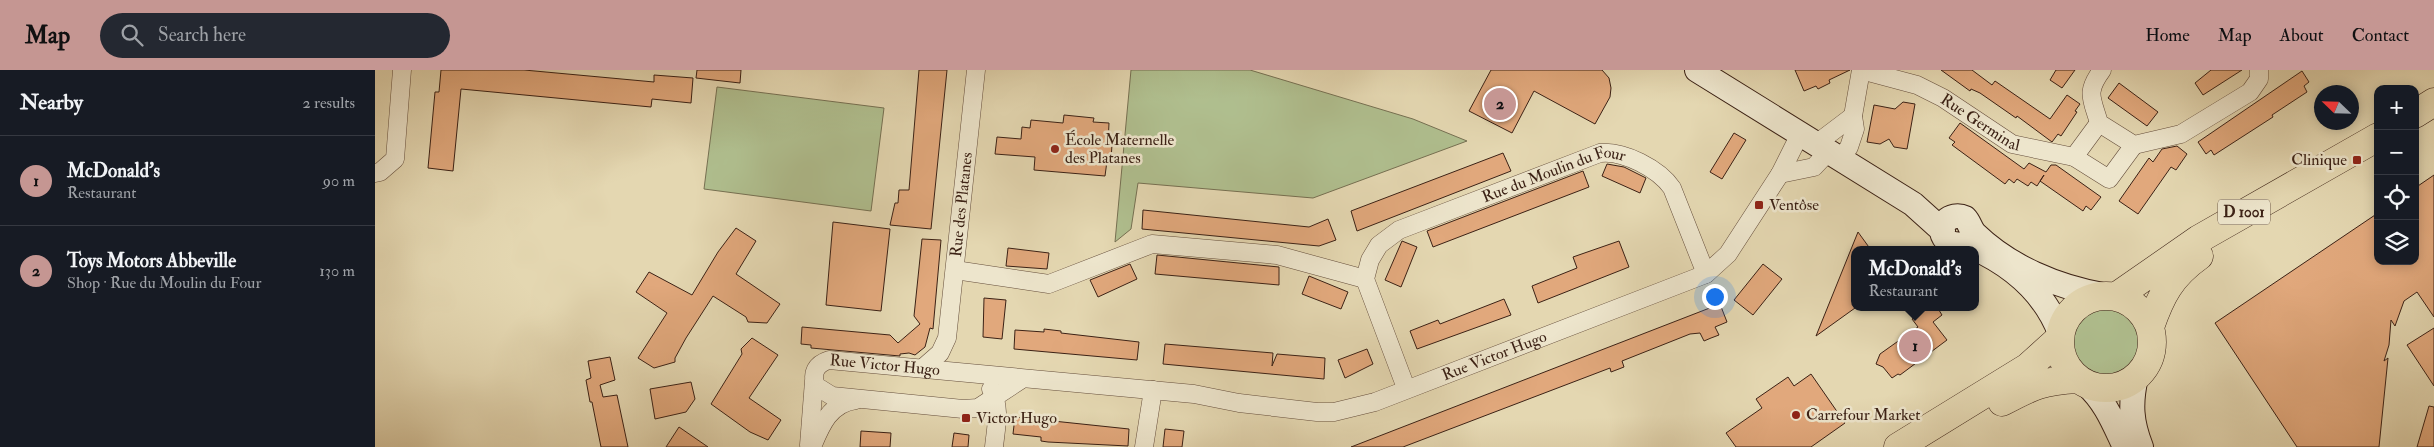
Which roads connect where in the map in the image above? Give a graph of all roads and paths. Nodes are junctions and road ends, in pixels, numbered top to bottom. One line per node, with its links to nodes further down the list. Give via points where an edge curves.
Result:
1 (402, 70): 18 (street, via 395,159)
2 (976, 70): 23 (street, Rue des Platanes)
3 (1697, 70): 15 (street)
4 (1861, 70): 10 (street, Rue Victor Hugo); 17 (street, Rue Germinal, via 1917,85 1943,98 2012,144)
5 (2102, 70): 11 (street, via 2092,83 2090,92)
6 (2259, 70): 14 (street, via 2259,79 2250,92 2181,134)
7 (2434, 102): 8 (main road)
8 (2419, 111)
9 (2434, 114): 12 (main road)
10 (1853, 116): 15 (street); 15 (street, Rue Victor Hugo, via 1855,129 1849,146)
11 (2099, 123): 14 (street); 17 (street)
12 (2419, 123)
13 (2374, 139): 26 (main road, D 1001, via 2199,239)
14 (2133, 145): 17 (street, Rue Germinal, via 2109,179)
15 (1821, 147): 19 (street, Rue Victor Hugo); 19 (street, via 1814,167); 20 (street)
16 (2374, 150): 27 (main road, D 1001, via 2191,261 2161,297)
17 (2074, 157)
18 (375, 173)
19 (1780, 174): 24 (street, Rue Victor Hugo, via 1728,254)
20 (1956, 230): 21 (street); 26 (street, via 2035,274 2067,287)
21 (1969, 246)
22 (1979, 252): 28 (street, via 2018,274 2044,300 2053,314)
23 (955, 270): 25 (street, via 1049,284 1152,244 1277,255); 29 (street, Rue des Platanes)
24 (1706, 274): 25 (street, Rue du Moulin du Four, via 1665,176 1611,152 1600,153 1399,230 1379,245 1370,260); 36 (street, Rue Victor Hugo)
25 (1365, 279): 36 (street)
26 (2110, 296): 27 (main road, via 2137,307); 28 (main road, via 2080,303 2064,321)
27 (2150, 327): 32 (main road, via 2151,354)
28 (2060, 336): 35 (main road, via 2064,362); 43 (main road, via 2028,367)
29 (947, 338): 30 (street, Rue des Platanes, via 940,353); 31 (street, Rue des Platanes, via 958,364)
30 (924, 367): 31 (street, Rue Victor Hugo); 34 (street, Rue Victor Hugo, via 829,360 819,363 814,371)
31 (970, 373): 33 (street, Rue Victor Hugo, via 1010,375); 39 (street, Rue Victor Hugo, via 980,376)
32 (2136, 377): 35 (main road, via 2112,388 2099,388); 46 (street, via 2131,410)
33 (1022, 379): 37 (street, Rue Victor Hugo); 39 (street)
34 (814, 381): 38 (street, Rue Victor Hugo, via 815,386 831,396); 40 (street, Rue Victor Hugo)
35 (2082, 382): 44 (main road, via 2054,380 2033,386); 45 (street, via 2095,392 2108,411)
36 (1406, 388): 37 (street, Rue Victor Hugo, via 1375,402 1334,412 1239,403)
37 (1153, 390): 42 (street)
38 (860, 399): 39 (street, Rue Victor Hugo, via 963,409); 40 (street, Rue Victor Hugo, via 845,401 835,409 822,423)
39 (987, 399): 41 (street, via 995,425)
40 (810, 447)
41 (994, 447)
42 (1144, 447)
43 (1899, 447)
44 (1929, 447)
45 (2125, 447)
46 (2141, 447)

